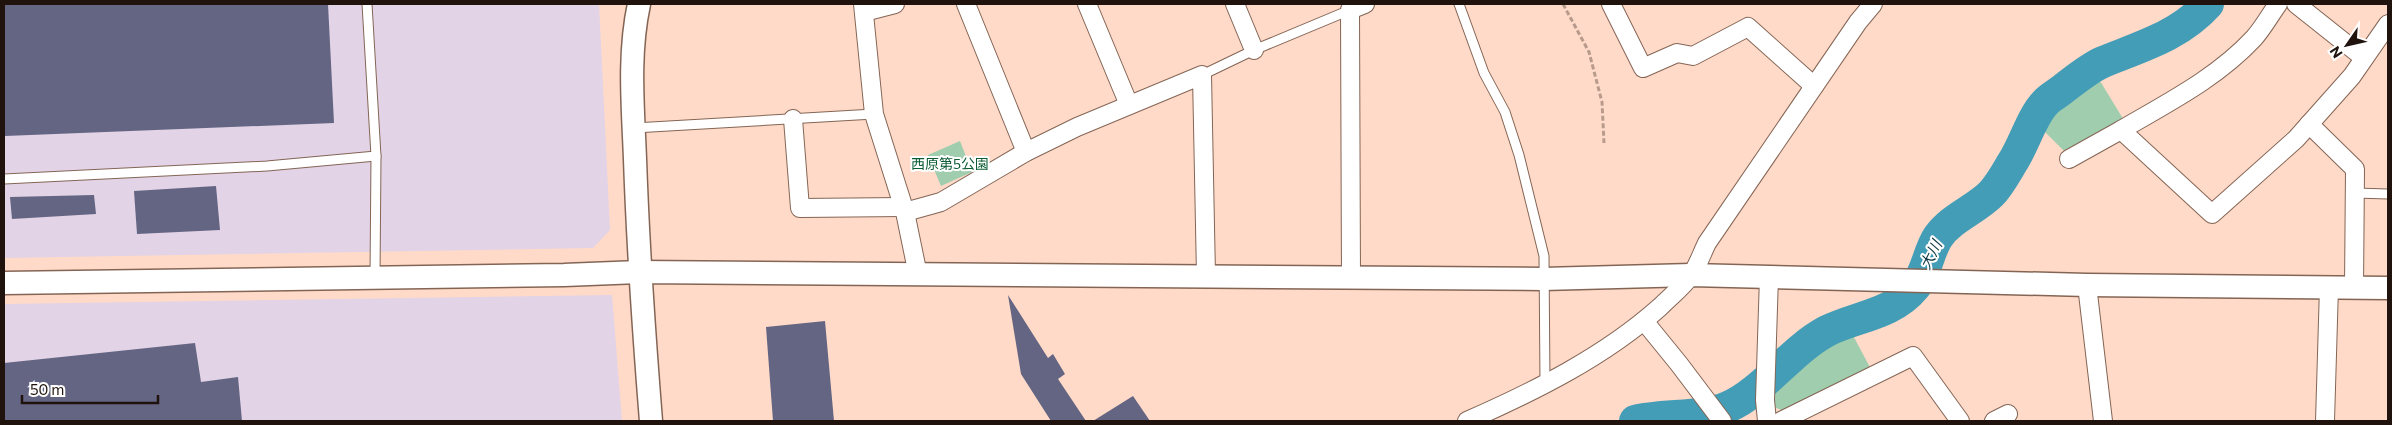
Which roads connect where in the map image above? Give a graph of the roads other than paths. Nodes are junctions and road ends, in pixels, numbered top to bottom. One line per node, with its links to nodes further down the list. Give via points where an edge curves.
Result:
1 (368, 4): 26 (lane)
2 (639, 4): 23 (street, via 633,32)
3 (895, 4): 13 (street)
4 (966, 4): 25 (street)
5 (1087, 4): 19 (street)
6 (1235, 4): 15 (street)
7 (1459, 4): 39 (lane, via 1484,74 1505,112 1519,155 1544,256)
8 (1610, 4): 18 (street, via 1643,68 1677,53 1693,56 1748,27)
9 (1873, 4): 18 (street)
10 (2278, 4): 24 (street, via 2255,38 2223,67)
11 (2296, 4): 16 (street)
12 (1358, 7): 15 (lane); 38 (street)
13 (864, 8): 20 (street)
14 (2388, 24): 16 (street)
15 (1254, 50): 17 (lane)
16 (2364, 58): 22 (street)
17 (1202, 75): 19 (street); 35 (street)
18 (1814, 86): 34 (street, via 1707,243)
19 (1129, 105): 25 (street)
20 (874, 114): 21 (lane); 31 (street)
21 (793, 119): 23 (lane); 31 (street, via 800,208)
22 (2309, 124): 24 (street, via 2212,214); 29 (street, via 2355,169)
23 (634, 128): 32 (street)
24 (2121, 130): 27 (street)
25 (1026, 152): 31 (street, via 941,202)
26 (376, 156): 28 (lane, via 267,166); 37 (lane)
27 (2068, 159)
28 (4, 179)
29 (2355, 192): 30 (lane); 43 (street)
30 (2388, 194)
31 (904, 210): 33 (street)
32 (639, 272): 33 (street); 37 (street); 47 (street)
33 (918, 275): 35 (street)
34 (1691, 275): 36 (street); 39 (street); 45 (street)
35 (1206, 276): 38 (street)
36 (1769, 277): 41 (street); 50 (street)
37 (375, 278): 40 (street)
38 (1351, 278): 39 (street)
39 (1543, 279): 46 (lane)
40 (4, 283)
41 (2086, 285): 42 (street); 53 (street)
42 (2329, 287): 43 (street); 54 (street)
43 (2354, 288): 44 (street)
44 (2388, 288)
45 (1644, 322): 46 (street); 49 (street)
46 (1545, 385): 48 (street)
47 (651, 421)
48 (1467, 421)
49 (1722, 421)
50 (1767, 421)
51 (1781, 421): 52 (street, via 1913,356)
52 (1960, 421)
53 (2103, 421)
54 (2325, 421)

